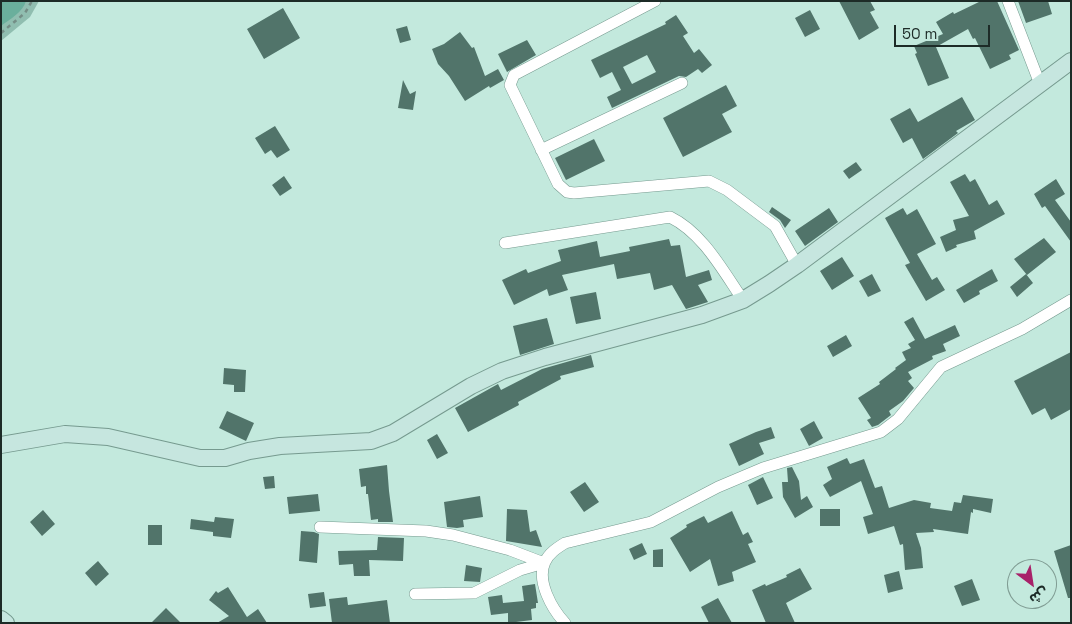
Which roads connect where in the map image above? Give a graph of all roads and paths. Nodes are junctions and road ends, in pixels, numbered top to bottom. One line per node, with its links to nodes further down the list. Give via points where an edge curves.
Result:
1 (32, 1): 4 (path, via 25,13)
2 (655, 1): 8 (street, via 514,74 510,85)
3 (1008, 1): 7 (street)
4 (1, 33)
5 (1071, 61): 7 (street)
6 (682, 83): 8 (street)
7 (1040, 84): 10 (street)
8 (541, 150): 10 (street, via 558,184 567,192 709,181 727,190 775,226)
9 (505, 243): 11 (street, via 670,217 702,242)
10 (797, 264): 11 (street)
11 (743, 300): 13 (street, via 702,315 502,371 393,433 371,441 280,446 225,458 200,458 108,437 65,434)
12 (1071, 300): 15 (street, via 1022,329 941,367 898,419 881,432 763,468 651,522 564,543 552,551)
13 (1, 445)
14 (320, 527): 15 (street, via 426,531 510,550)
15 (544, 563): 16 (street, via 520,570 474,593); 19 (street, via 546,595)
16 (415, 594)
17 (1, 619): 18 (street)
18 (6, 623)
19 (566, 623)

